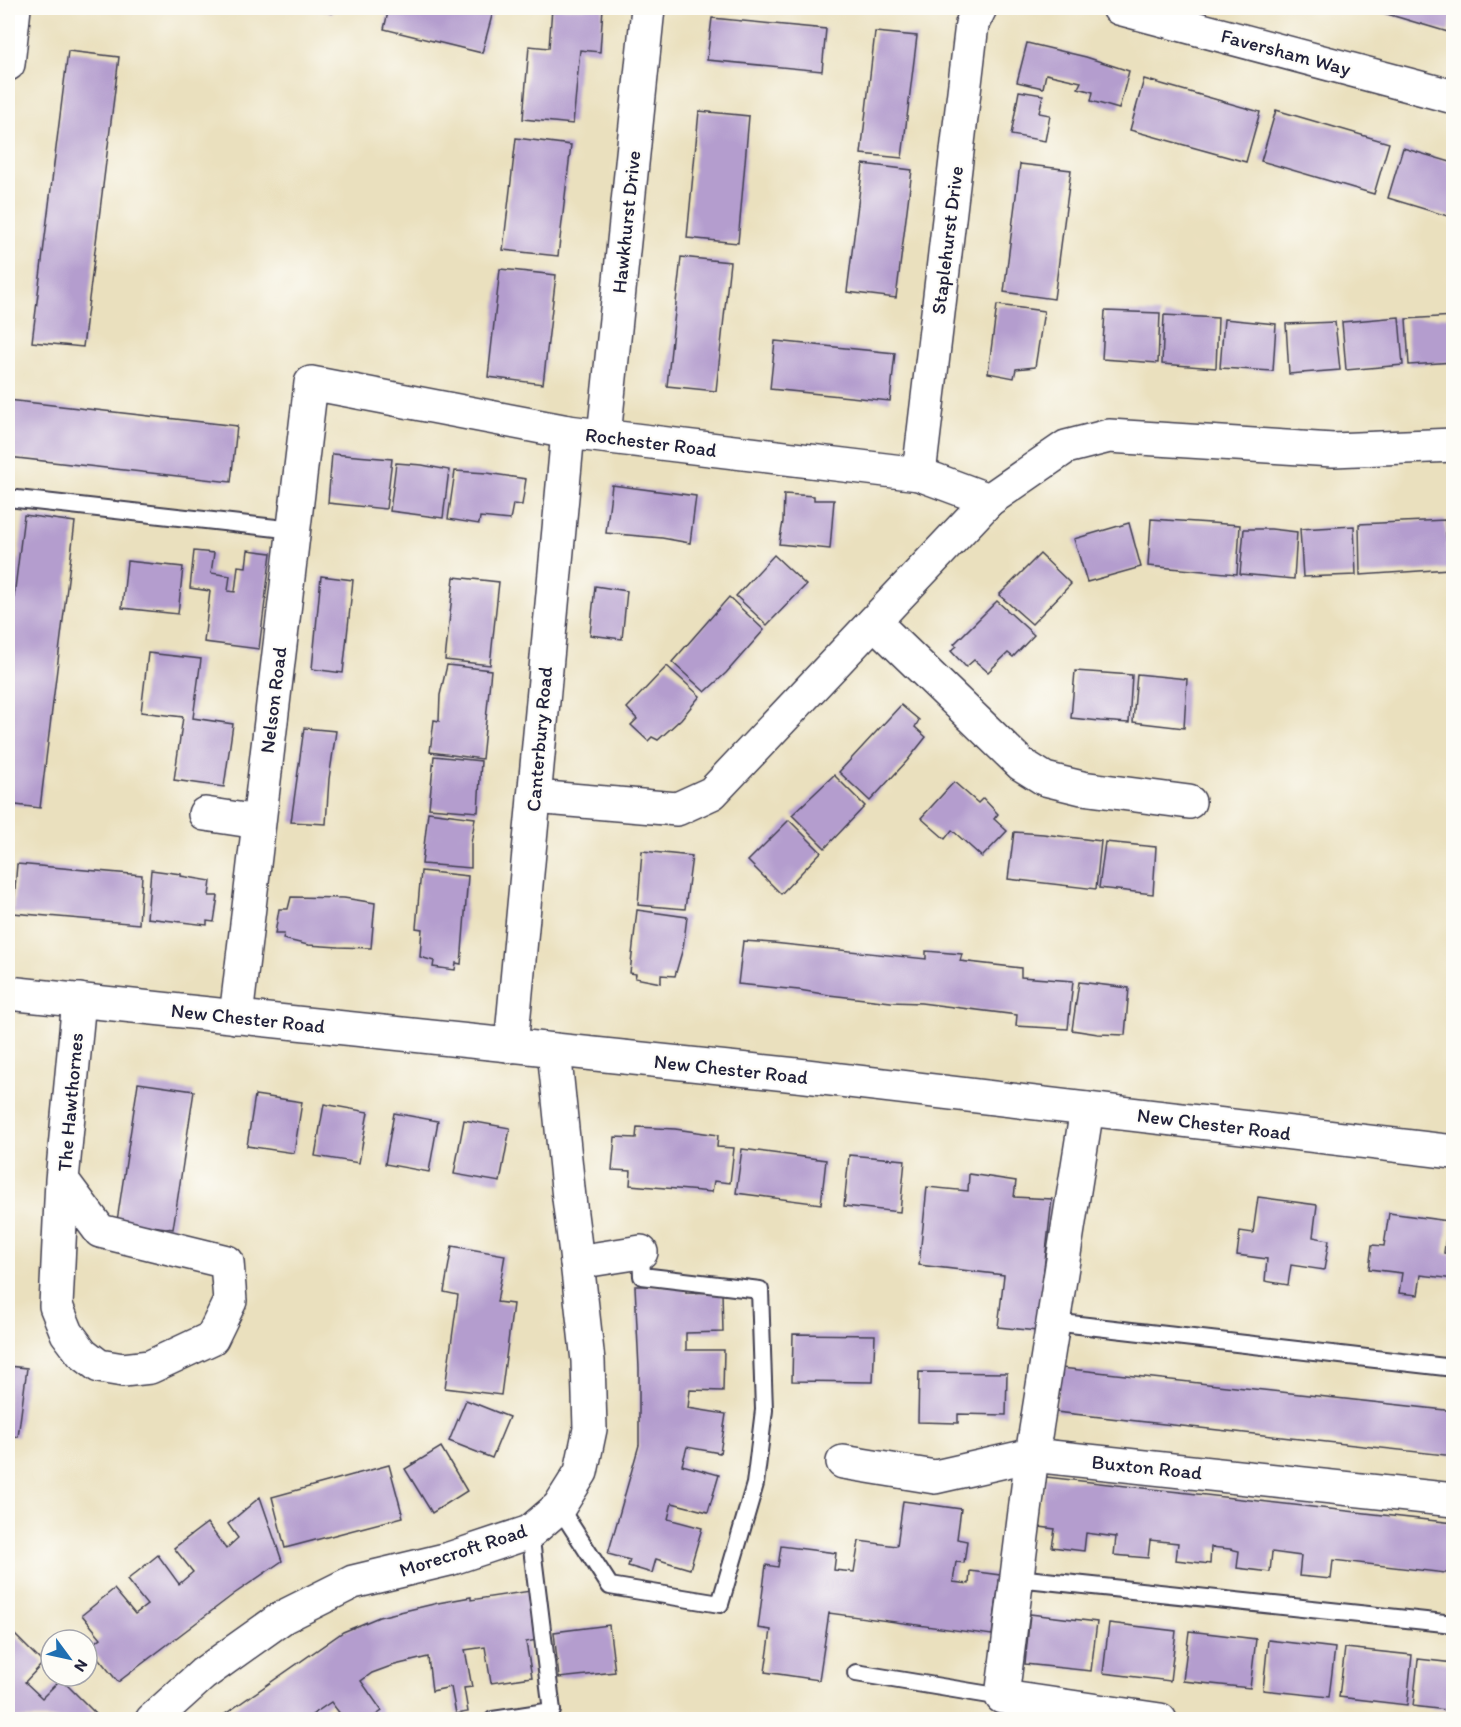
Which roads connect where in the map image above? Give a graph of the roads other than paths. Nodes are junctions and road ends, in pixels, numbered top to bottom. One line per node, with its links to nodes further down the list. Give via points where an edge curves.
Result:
1 (648, 8): 7 (street, Hawkhurst Drive)
2 (980, 8): 9 (street, Staplehurst Drive, via 972,24)
3 (1119, 8): 4 (street, Faversham Way)
4 (1454, 97)
5 (311, 383): 6 (street, Rochester Road); 12 (street, Nelson Road)
6 (568, 432): 7 (street, Rochester Road); 14 (street, Canterbury Road)
7 (604, 436): 9 (street, Rochester Road)
8 (1454, 445): 11 (street, via 1333,450 1109,436 1066,447)
9 (919, 474): 11 (street, Rochester Road)
10 (8, 498): 12 (lane)
11 (990, 500): 13 (street)
12 (294, 530): 17 (street, Nelson Road)
13 (874, 622): 14 (street, via 712,793 677,809); 15 (street, via 1020,764 1045,779 1082,788)
14 (534, 797): 21 (street, Canterbury Road)
15 (1189, 802)
16 (204, 814): 17 (street)
17 (258, 822): 20 (street, Nelson Road)
18 (8, 993): 19 (street, New Chester Road)
19 (79, 1000): 20 (street, New Chester Road); 25 (street, The Hawthornes)
20 (236, 1017): 21 (street, New Chester Road)
21 (511, 1046): 22 (street, New Chester Road)
22 (554, 1050): 23 (street, New Chester Road); 27 (street, Morecroft Road)
23 (1087, 1109): 24 (street, New Chester Road); 28 (street)
24 (1454, 1152)
25 (62, 1180): 25 (street, The Hawthornes, via 100,1231 227,1262 230,1301 212,1338 150,1367 123,1370 99,1366 82,1353 67,1333 56,1306)
26 (641, 1252): 27 (street); 33 (lane, via 642,1276 760,1290 764,1410 755,1484 720,1604 610,1586)
27 (577, 1262): 33 (street, Morecroft Road, via 588,1361 590,1429 581,1472)
28 (1053, 1322): 29 (lane); 30 (street)
29 (1454, 1368)
30 (1032, 1455): 31 (street, Buxton Road, via 935,1477); 32 (street, Buxton Road); 35 (street)
31 (843, 1462)
32 (1454, 1500)
33 (559, 1507): 34 (street, Morecroft Road)
34 (530, 1532): 39 (street, Morecroft Road, via 449,1558 353,1582 283,1617 203,1674); 40 (lane, via 552,1711)
35 (1017, 1578): 36 (lane); 38 (street)
36 (1454, 1624)
37 (856, 1673): 38 (lane)
38 (1002, 1697): 41 (street)
39 (152, 1719)
40 (493, 1719)
41 (1160, 1719)

